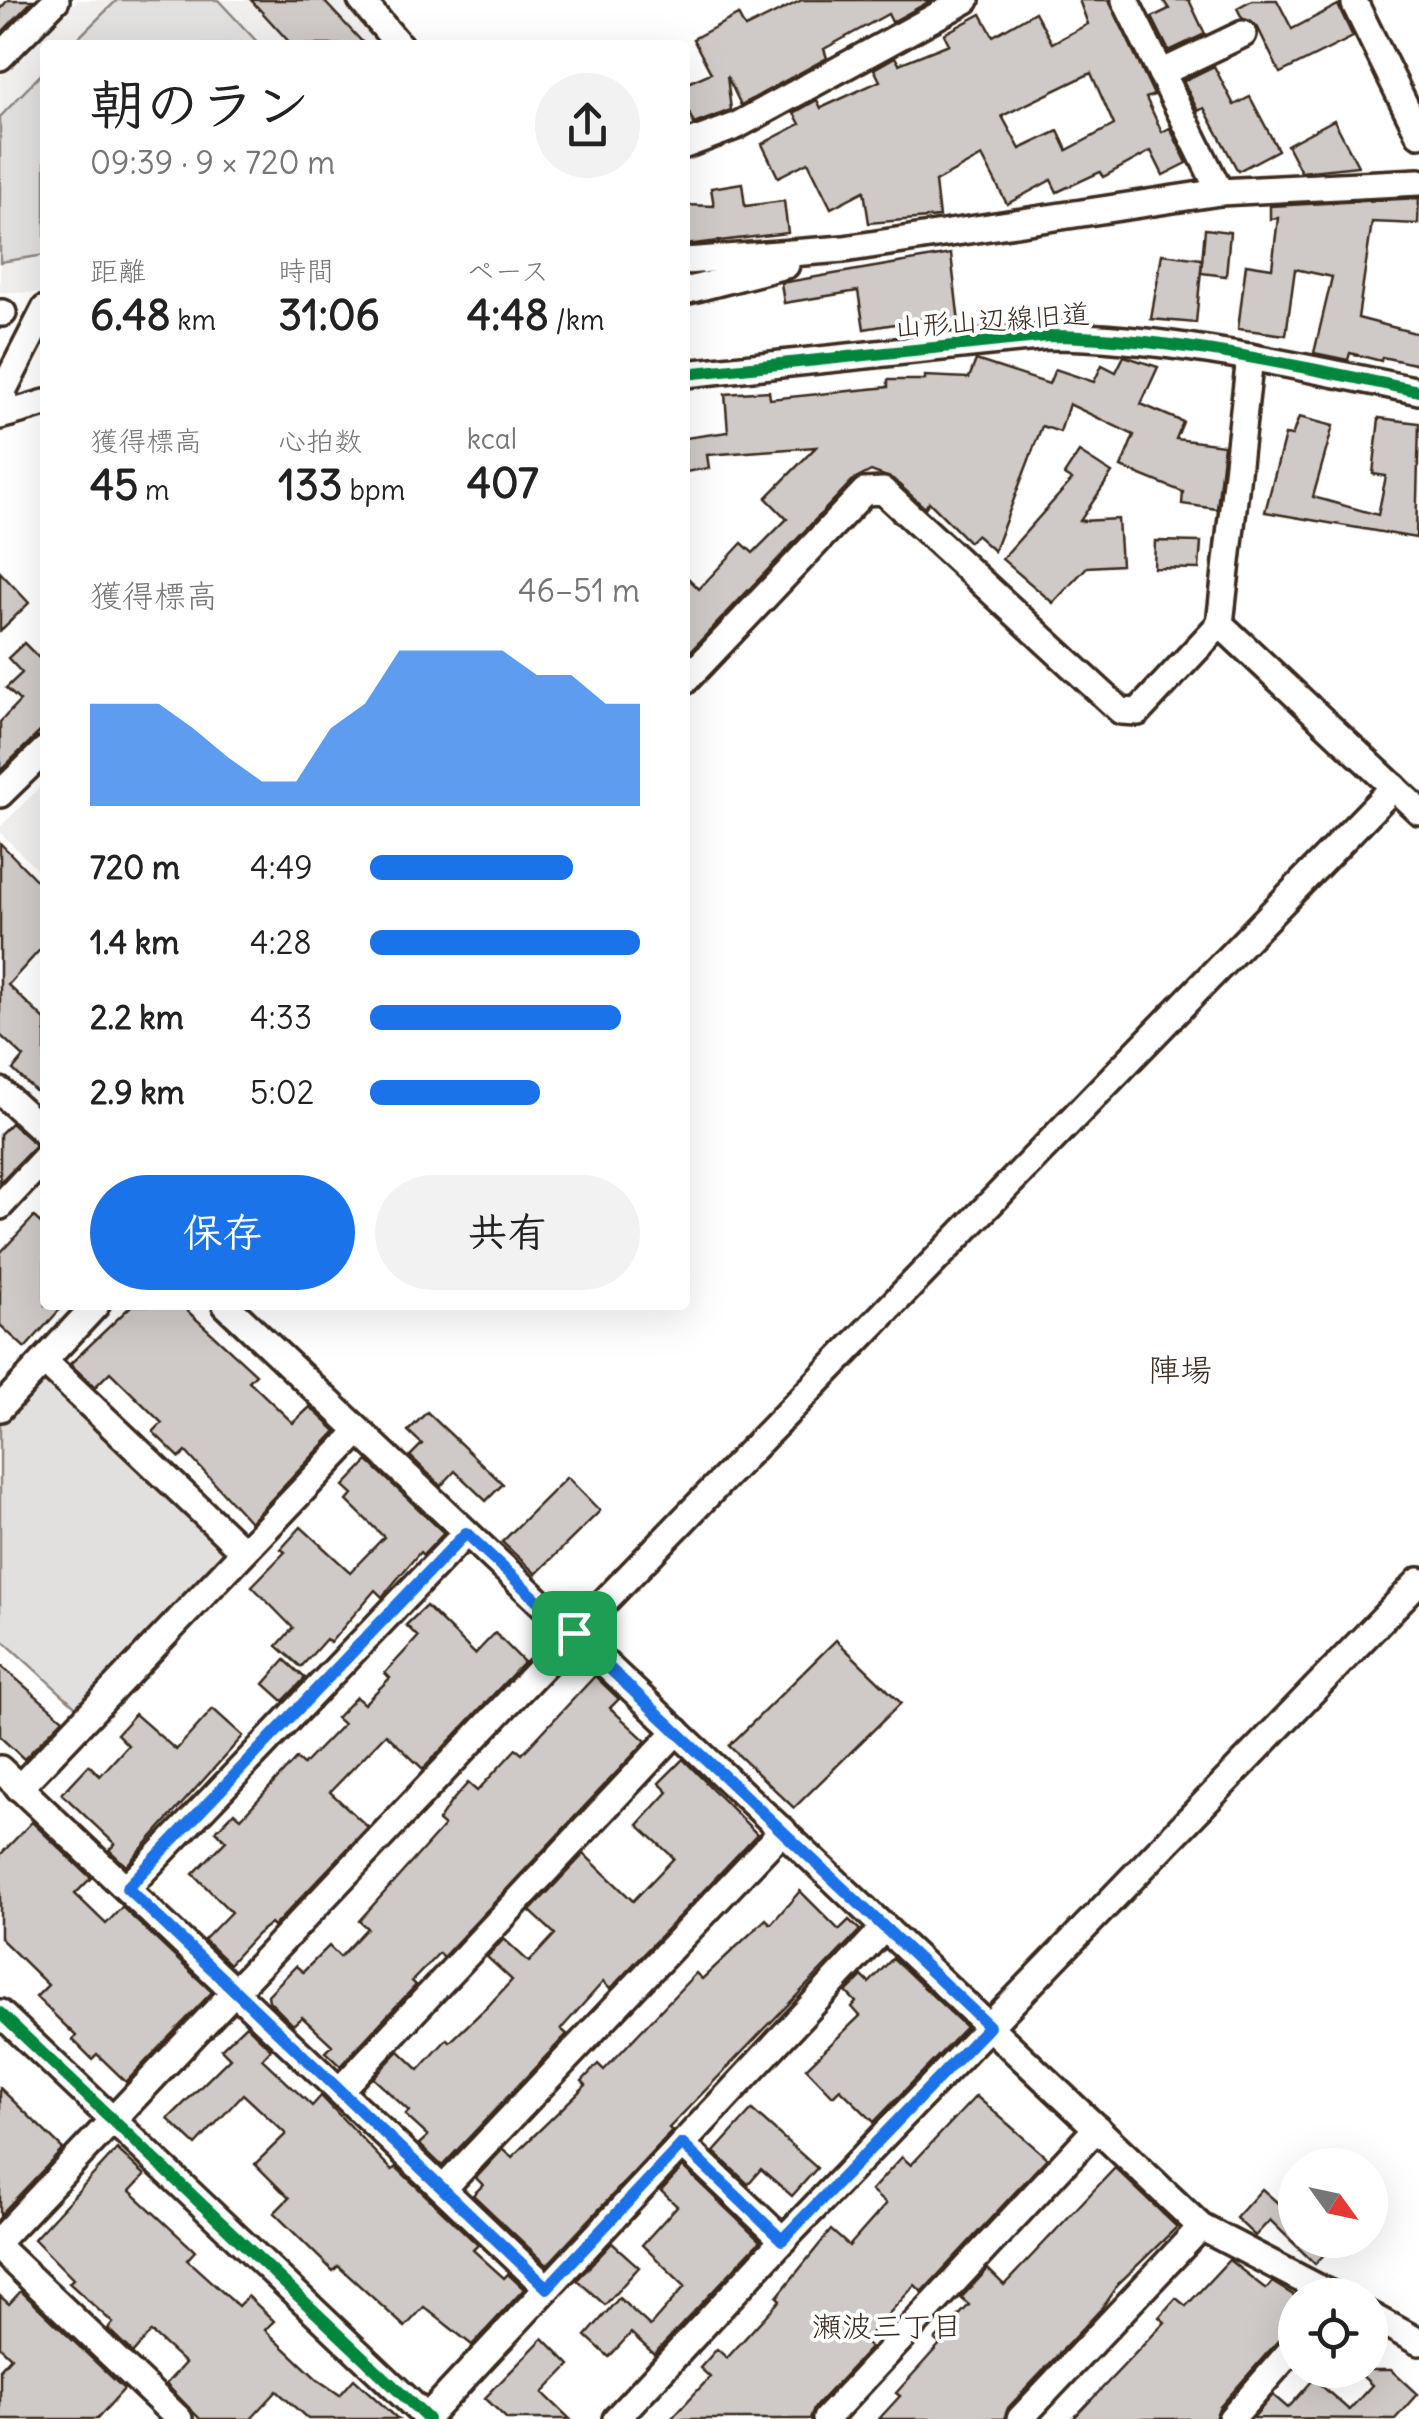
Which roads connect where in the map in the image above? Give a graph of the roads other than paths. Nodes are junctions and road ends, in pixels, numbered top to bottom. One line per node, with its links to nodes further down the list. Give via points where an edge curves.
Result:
1 (56, 0): 8 (street)
2 (360, 0): 7 (street)
3 (966, 0): 11 (street, via 736,126)
4 (1125, 0): 9 (street)
5 (1357, 1): 10 (street)
6 (1243, 34): 9 (street)
7 (396, 40)
8 (0, 57)
9 (1162, 73): 13 (street)
10 (1419, 134)
11 (690, 142)
12 (1419, 182): 13 (street)
13 (1220, 192): 14 (street)
14 (844, 249): 15 (street); 16 (street)
15 (690, 262)
16 (690, 290)
17 (40, 319): 22 (street, via 2,393)
18 (1250, 356): 19 (street, 山形山辺線旧道, via 1144,339 1048,336); 20 (street, 山形山辺線旧道); 23 (street)
19 (690, 373)
20 (1419, 391)
21 (40, 404): 22 (street)
22 (5, 414)
23 (1220, 624): 24 (street, via 1138,712 1120,712 882,491 864,492); 26 (street)
24 (690, 676)
25 (40, 755): 27 (street)
26 (1394, 787): 28 (street); 41 (street)
27 (0, 794)
28 (1419, 811)
29 (0, 1091): 30 (street)
30 (40, 1127)
31 (40, 1163): 32 (street)
32 (0, 1206)
33 (91, 1310): 35 (street)
34 (231, 1310): 37 (street)
35 (44, 1361): 36 (street); 39 (street)
36 (0, 1408)
37 (359, 1431): 38 (street); 39 (street)
38 (466, 1533): 41 (street); 46 (street)
39 (242, 1550): 44 (street)
40 (1419, 1581): 50 (street)
41 (574, 1633): 42 (street); 48 (street)
42 (677, 1731): 45 (street); 51 (street)
43 (0, 1770): 44 (street)
44 (19, 1788): 46 (street)
45 (783, 1830): 47 (street); 55 (street)
46 (127, 1888): 48 (street)
47 (886, 1927): 50 (street); 54 (street)
48 (235, 1991): 51 (street); 52 (street)
49 (0, 2012): 52 (street)
50 (989, 2026): 53 (street); 58 (street)
51 (340, 2090): 55 (street)
52 (113, 2119): 57 (street); 65 (street)
53 (1096, 2128): 56 (street); 68 (street)
54 (682, 2144): 58 (street); 61 (street)
55 (442, 2189): 61 (street)
56 (1201, 2227): 60 (street); 69 (street)
57 (0, 2239)
58 (782, 2240): 67 (street)
59 (0, 2249): 66 (street)
60 (1299, 2278)
61 (547, 2288): 65 (street)
62 (1388, 2326): 63 (street)
63 (1419, 2342)
64 (1278, 2365): 70 (street)
65 (427, 2418)
66 (179, 2419)
67 (616, 2419)
68 (826, 2419)
69 (1020, 2419)
70 (1230, 2419)

